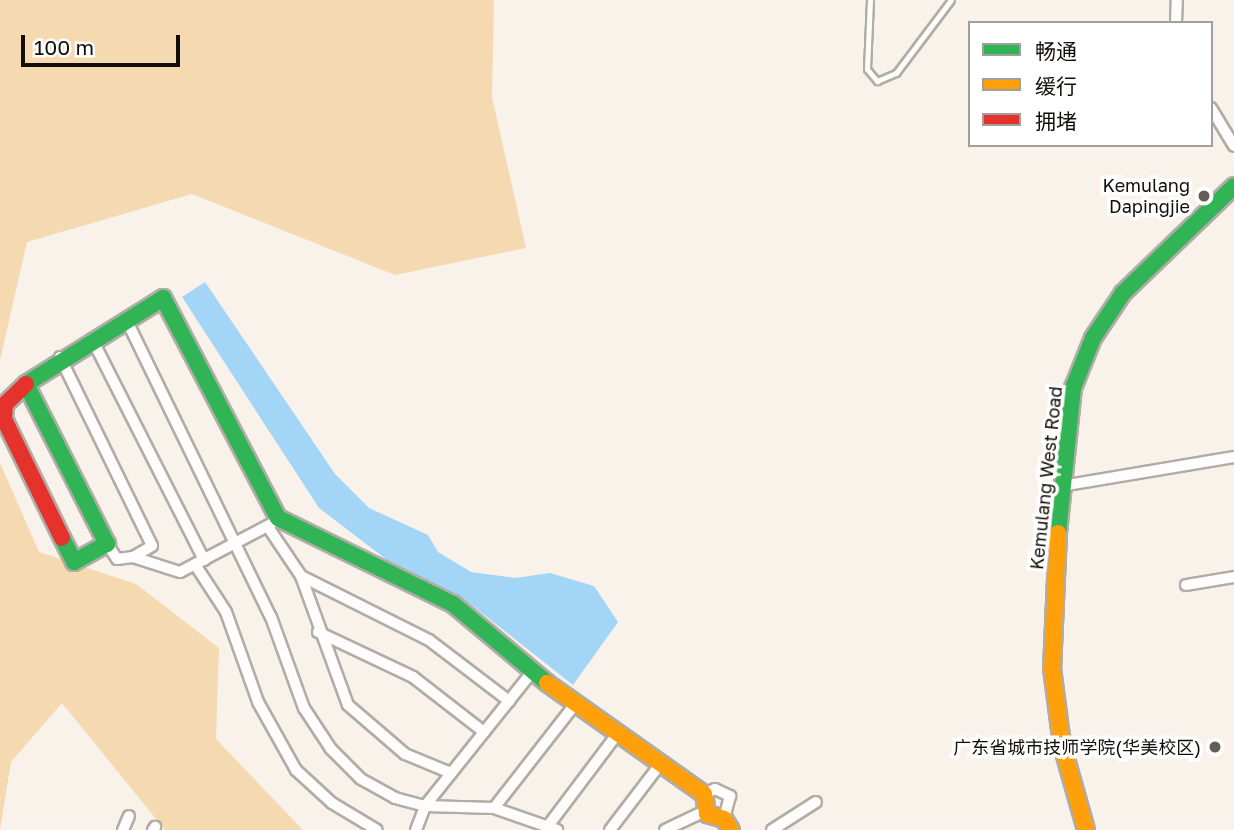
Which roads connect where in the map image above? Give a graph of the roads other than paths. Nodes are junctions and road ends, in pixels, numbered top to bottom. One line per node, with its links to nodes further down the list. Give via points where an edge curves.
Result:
1 (870, 0): 2 (lane, via 867,69 877,81 896,73)
2 (951, 0)
3 (1177, 0): 4 (street)
4 (1176, 21)
5 (1213, 111): 6 (street)
6 (1234, 146)
7 (1234, 186): 13 (street, Kemulang West Road, via 1154,258 1093,338 1073,388)
8 (126, 319): 9 (street); 14 (street, via 163,298); 16 (street)
9 (92, 339): 10 (street); 18 (street)
10 (60, 357): 11 (street); 17 (street, via 152,546)
11 (26, 384): 15 (street); 15 (street, via 5,404 4,419 74,562)
12 (1234, 457): 13 (street)
13 (1061, 486): 43 (street, Kemulang West Road, via 1052,668 1062,745)
14 (273, 522): 16 (street); 19 (street); 23 (street, via 453,604)
15 (107, 544): 17 (street, via 117,559)
16 (235, 544): 18 (street); 32 (street, via 271,617 304,708 331,749 361,779)
17 (133, 557): 18 (street, via 180,572)
18 (200, 563): 38 (street, via 226,612 258,702 296,770 332,803)
19 (301, 576): 22 (street); 24 (street, via 429,640)
20 (1234, 577): 21 (street)
21 (1186, 585)
22 (318, 632): 26 (street, via 413,677); 29 (street, via 348,705 405,754)
23 (532, 672): 24 (street); 25 (street)
24 (509, 701): 26 (street)
25 (576, 703): 27 (street); 33 (street)
26 (485, 732): 29 (street)
27 (618, 733): 28 (street); 36 (street)
28 (660, 763): 30 (street); 40 (street)
29 (451, 773): 32 (street)
30 (704, 802): 35 (street); 35 (street, via 715,789 730,796); 41 (street)
31 (816, 802): 42 (street)
32 (425, 806): 33 (street); 39 (street)
33 (494, 808): 36 (street)
34 (129, 816): 37 (street)
35 (728, 824)
36 (553, 828)
37 (123, 830)
38 (377, 830)
39 (416, 830)
40 (610, 830)
41 (665, 830)
42 (772, 830)
43 (1086, 830)

